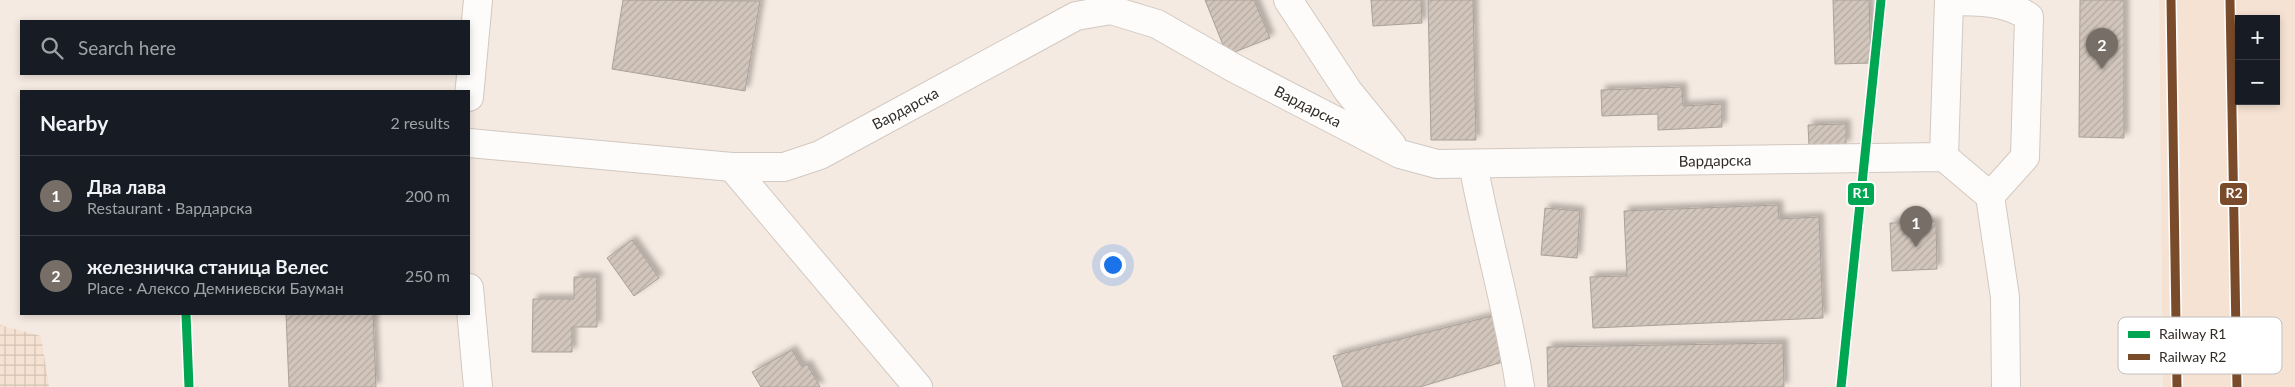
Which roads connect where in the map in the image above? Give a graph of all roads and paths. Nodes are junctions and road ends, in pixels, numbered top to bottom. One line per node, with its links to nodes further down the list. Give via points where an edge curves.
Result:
1 (478, 0): 5 (street)
2 (1288, 0): 7 (street, via 1348,91)
3 (1950, 0): 4 (street); 8 (street)
4 (1980, 1): 11 (street, via 2016,8 2029,17 2026,157)
5 (470, 90)
6 (470, 143): 10 (street, Вардарска)
7 (1400, 154): 9 (street, Вардарска, via 1437,164); 10 (street, Вардарска, via 1157,24 1111,10 1076,16 820,156 784,167)
8 (1944, 157): 9 (street, Вардарска); 11 (street)
9 (1473, 164): 15 (street)
10 (732, 167): 14 (street)
11 (1990, 196): 16 (street, via 2005,297)
12 (470, 299): 13 (street)
13 (478, 387)
14 (918, 387)
15 (1520, 387)
16 (2006, 387)

